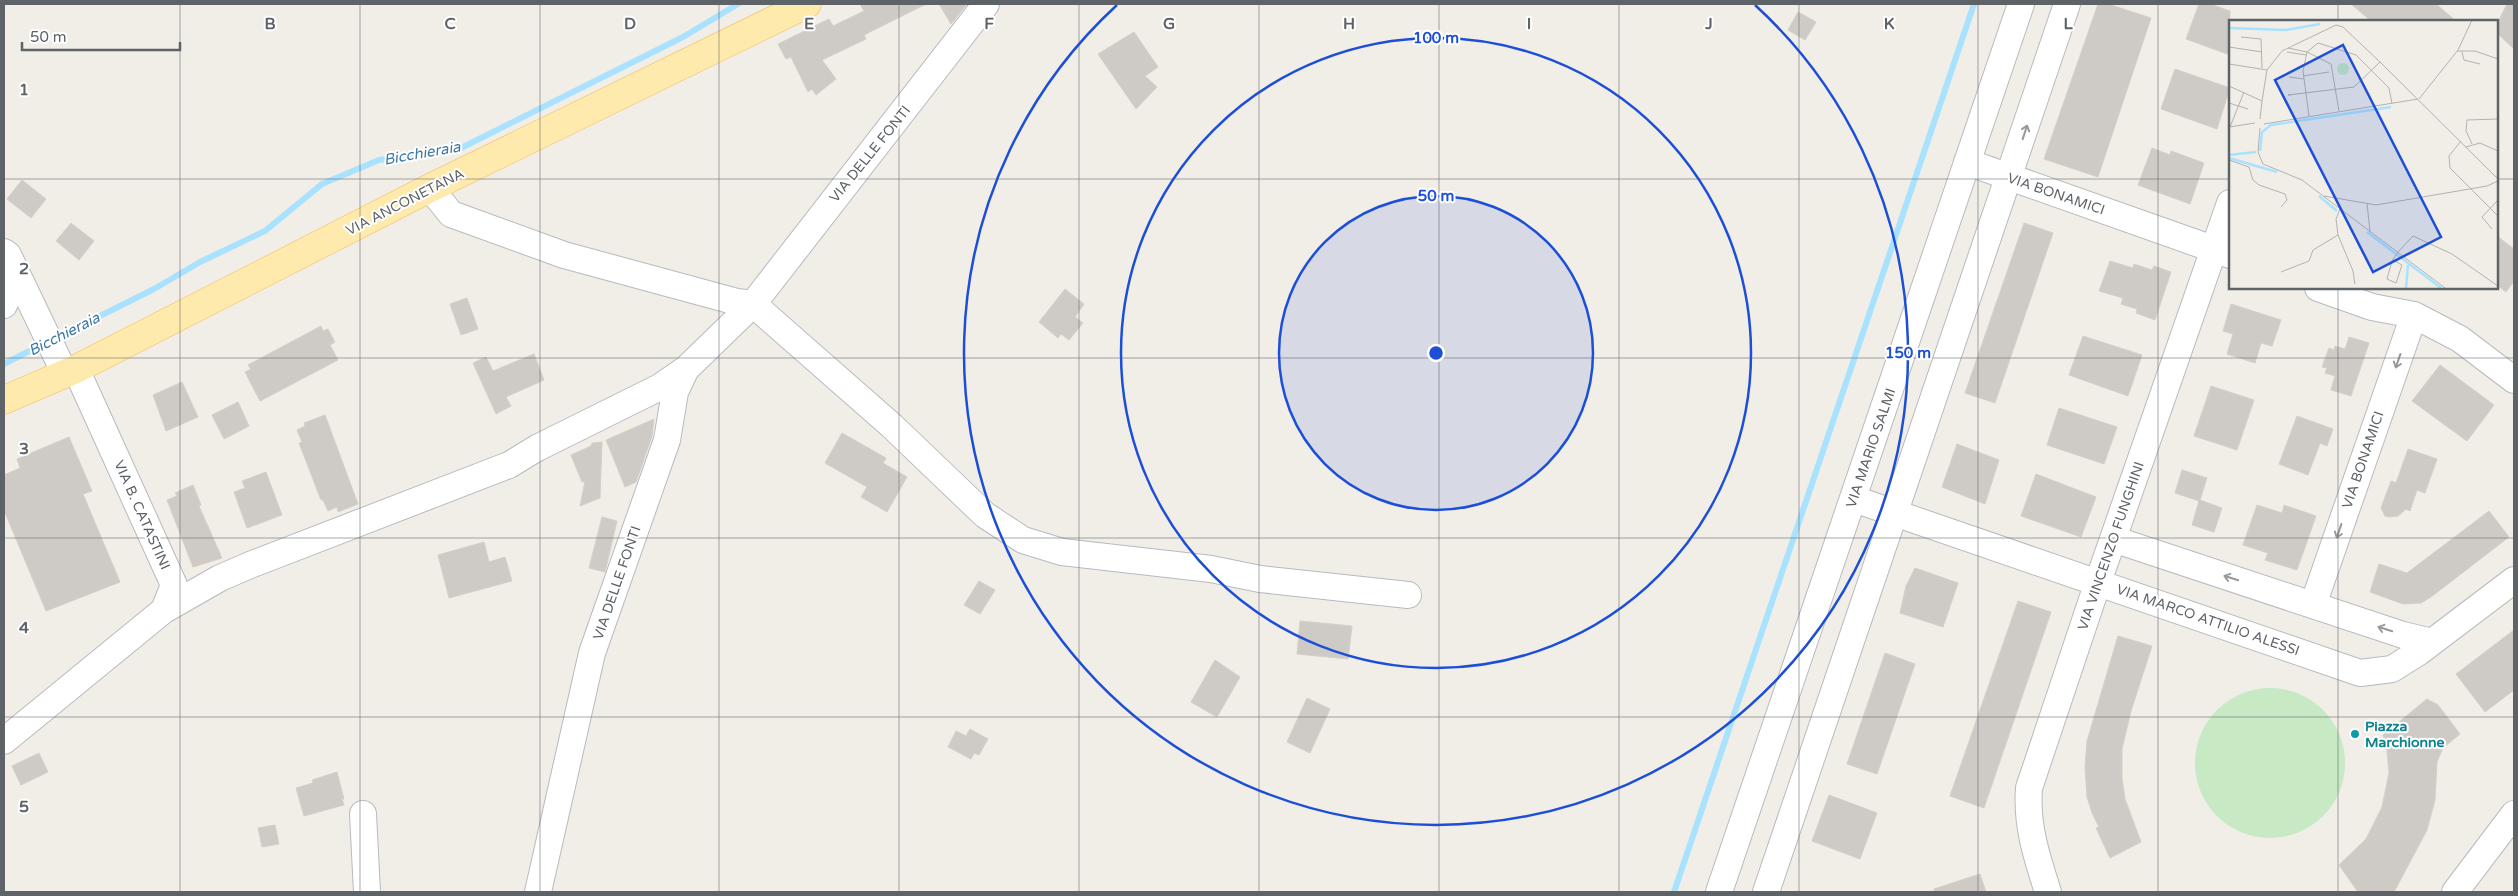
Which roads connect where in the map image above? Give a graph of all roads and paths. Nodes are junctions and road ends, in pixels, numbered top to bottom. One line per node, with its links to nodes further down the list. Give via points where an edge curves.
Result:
1 (807, 4): 7 (main road, VIA ANCONETANA)
2 (986, 4): 15 (street, VIA DELLE FONTI)
3 (2020, 4): 5 (street, VIA MARIO SALMI)
4 (2067, 4): 6 (street, one-way to 4)
5 (1967, 162): 6 (street, VIA BONAMICI); 21 (street, VIA MARIO SALMI)
6 (2010, 178): 10 (street, VIA BONAMICI); 22 (street)
7 (430, 188): 15 (street, via 451,214 555,252); 17 (main road, VIA ANCONETANA)
8 (2229, 209): 10 (street, VIA VINCENZO FUNGHINI)
9 (4, 252): 11 (street, VIA B. CATASTINI)
10 (2222, 252): 23 (street, VIA VINCENZO FUNGHINI)
11 (17, 276): 14 (street); 17 (street, VIA B. CATASTINI, via 44,331)
12 (2325, 289): 13 (street)
13 (2379, 297): 16 (street)
14 (4, 304)
15 (753, 304): 18 (street, VIA DELLE FONTI); 26 (street, via 892,426 985,515 1023,540 1062,552)
16 (2414, 315): 19 (street, via 2460,339); 27 (street, VIA BONAMICI, one-way to 27)
17 (67, 367): 20 (main road, VIA ANCONETANA); 28 (street, VIA B. CATASTINI, via 174,584)
18 (686, 369): 28 (street, via 660,387 509,465 250,565); 34 (street, VIA DELLE FONTI, via 675,392 667,440 592,653)
19 (2514, 380)
20 (4, 400)
21 (1854, 499): 22 (street, VIA MARCO ATTILIO ALESSI); 35 (street, VIA MARIO SALMI)
22 (1896, 512): 25 (street, VIA MARCO ATTILIO ALESSI); 36 (street)
23 (2113, 539): 25 (street, VIA VINCENZO FUNGHINI); 27 (street, one-way to 23)
24 (2514, 580): 29 (street, VIA MARCO ATTILIO ALESSI)
25 (2098, 582): 29 (street, VIA MARCO ATTILIO ALESSI, via 2360,673 2392,669); 37 (street, VIA VINCENZO FUNGHINI, via 2028,788 2027,808 2034,851)
26 (1408, 595)
27 (2313, 605): 29 (street, one-way to 27)
28 (164, 610): 30 (street, VIA B. CATASTINI)
29 (2432, 642)
30 (4, 741)
31 (362, 814): 33 (street)
32 (2514, 814): 38 (street)
33 (367, 892)
34 (538, 892)
35 (1719, 892)
36 (1766, 892)
37 (2048, 892)
38 (2455, 892)

